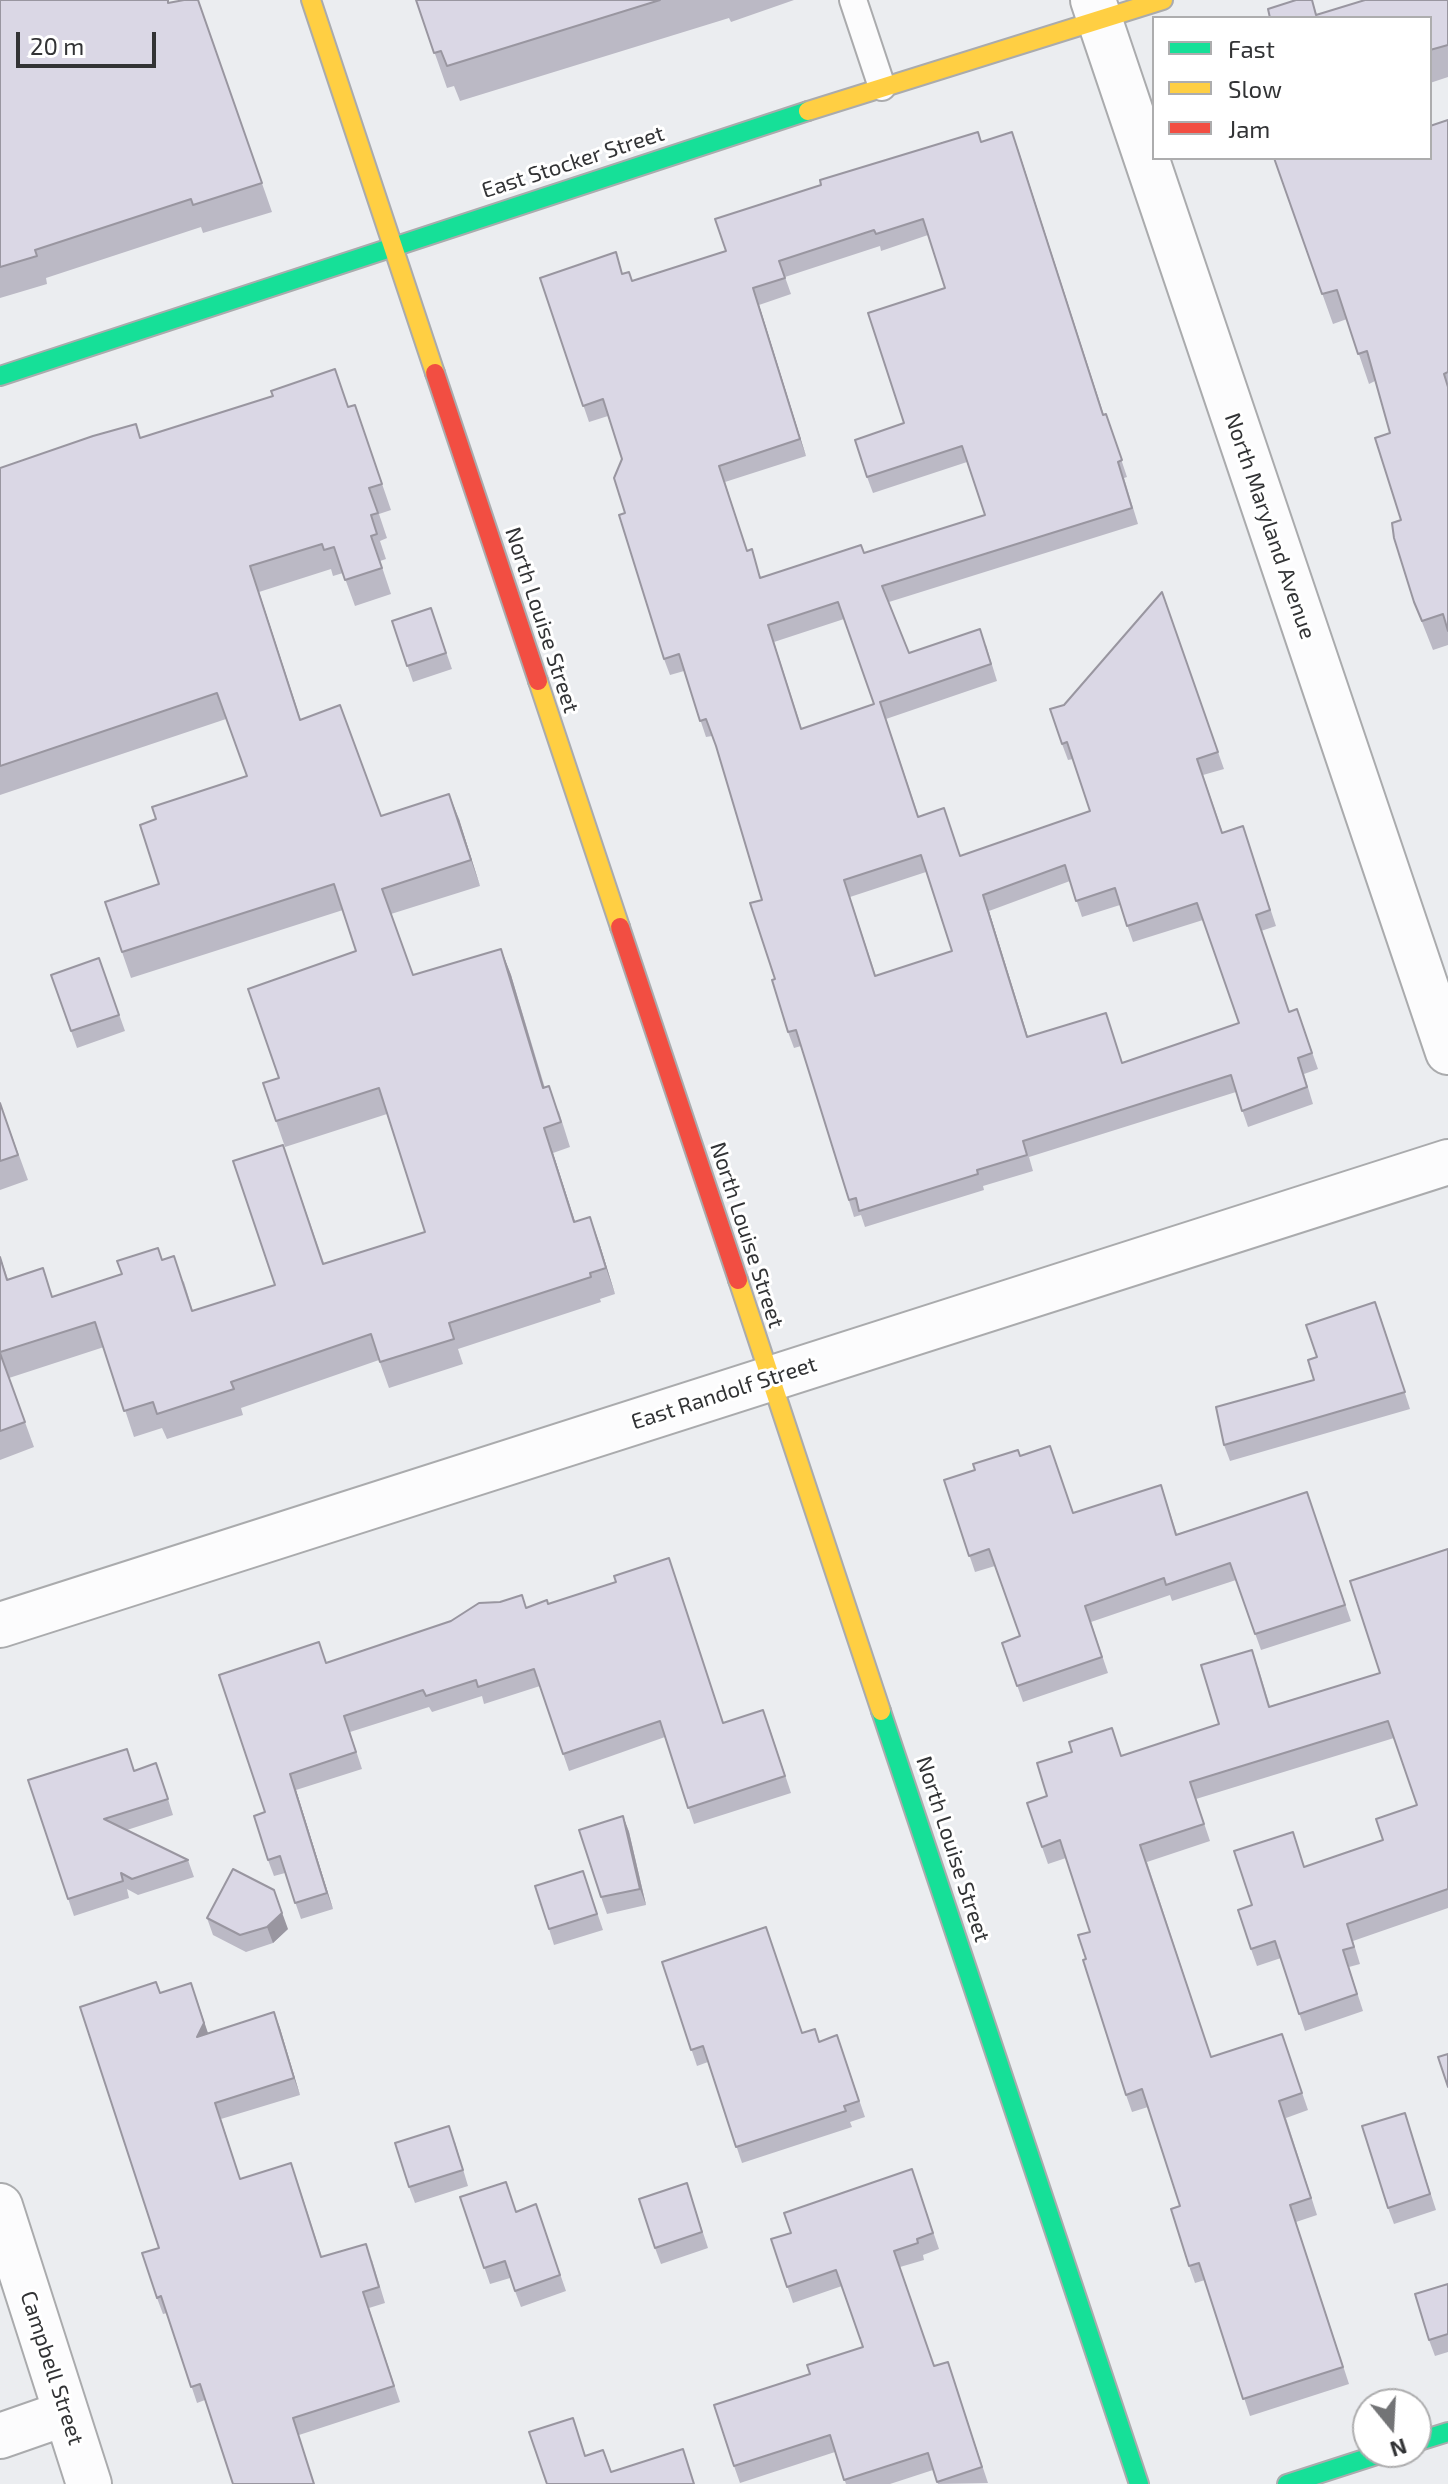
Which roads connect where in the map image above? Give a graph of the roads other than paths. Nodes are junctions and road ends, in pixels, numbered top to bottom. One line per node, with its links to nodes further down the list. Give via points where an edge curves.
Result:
1 (311, 0): 6 (street, North Louise Street)
2 (853, 0): 5 (lane)
3 (1163, 0): 4 (street, East Stocker Street)
4 (1096, 10): 5 (street, East Stocker Street); 8 (street, North Maryland Avenue)
5 (882, 87): 6 (street, East Stocker Street)
6 (391, 246): 7 (street, East Stocker Street); 10 (street, North Louise Street)
7 (0, 376)
8 (1448, 1052)
9 (1448, 1162): 10 (street, East Randolf Street)
10 (770, 1379): 11 (street, East Randolf Street); 17 (street, North Louise Street)
11 (0, 1625)
12 (0, 2206): 13 (street, Campbell Street)
13 (66, 2413): 14 (street); 16 (street, Campbell Street)
14 (0, 2436)
15 (1352, 2463): 18 (street)
16 (89, 2484)
17 (1139, 2484)
18 (1287, 2484)

